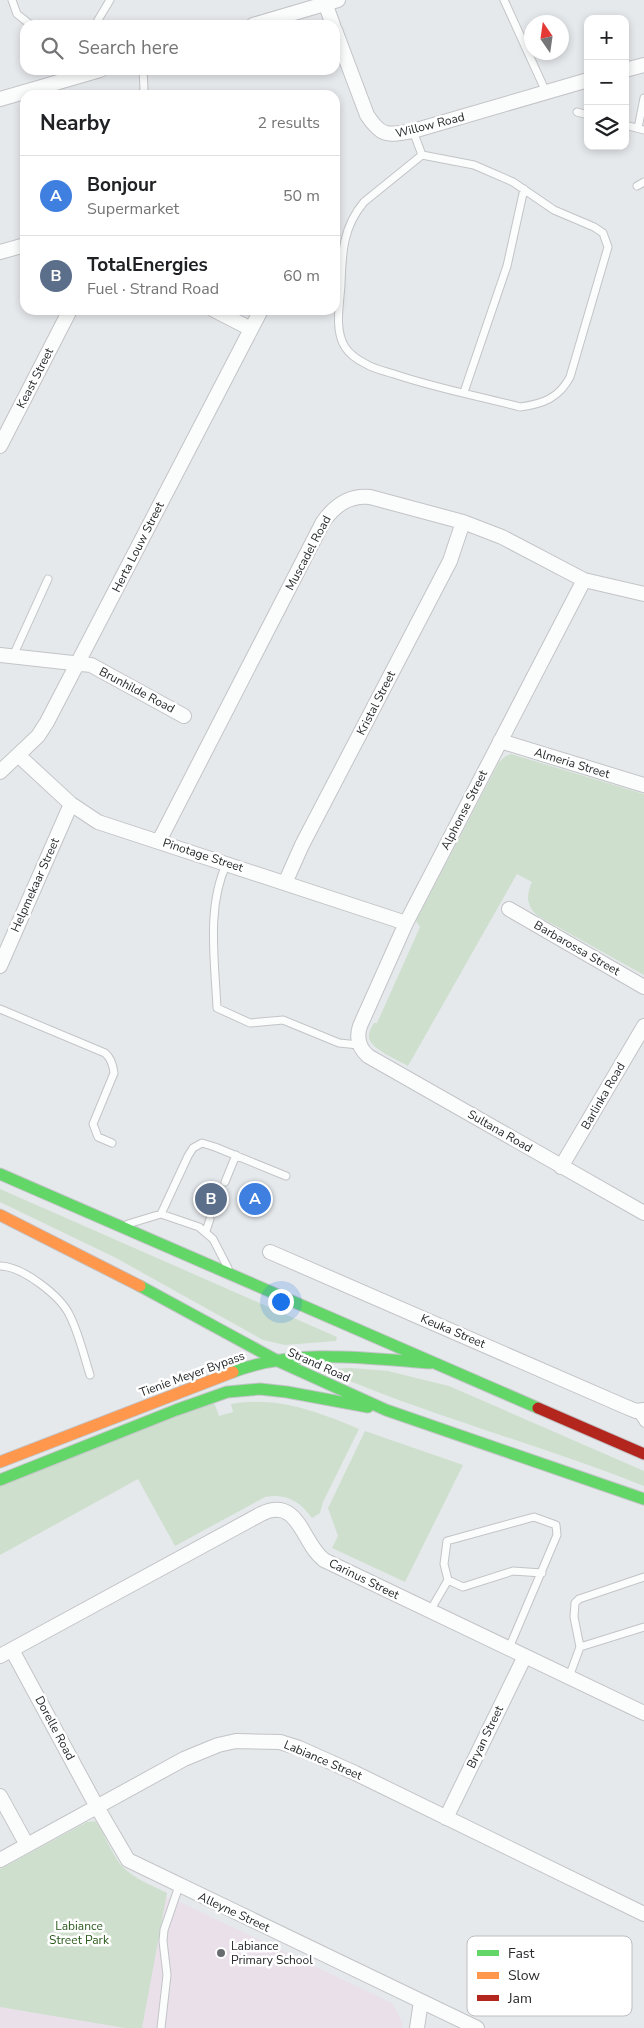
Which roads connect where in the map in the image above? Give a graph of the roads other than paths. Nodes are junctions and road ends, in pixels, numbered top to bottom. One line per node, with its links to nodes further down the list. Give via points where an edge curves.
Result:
1 (12, 0): 5 (lane, via 17,14)
2 (110, 0): 6 (lane)
3 (504, 0): 17 (lane)
4 (329, 1): 7 (street); 8 (street)
5 (25, 20)
6 (98, 20)
7 (269, 20)
8 (332, 20)
9 (340, 43): 24 (street, Willow Road, via 367,116 376,128 390,135)
10 (644, 64): 11 (street)
11 (629, 69)
12 (83, 75): 15 (street)
13 (143, 75): 16 (lane)
14 (584, 81): 17 (street, Willow Road)
15 (31, 90)
16 (144, 90)
17 (546, 92): 24 (street, Willow Road)
18 (20, 93): 20 (street)
19 (644, 98): 23 (lane)
20 (0, 99)
21 (577, 112): 22 (lane)
22 (584, 114)
23 (641, 129)
24 (413, 132): 25 (lane)
25 (422, 155): 28 (lane, via 474,166); 31 (lane, via 357,210 347,229)
26 (644, 182): 27 (lane)
27 (637, 186)
28 (524, 189): 37 (lane, via 507,266); 37 (lane, via 554,210 603,233 608,247 570,376 558,394 544,402 520,407)
29 (20, 247): 30 (street)
30 (0, 252)
31 (340, 282)
32 (67, 315): 38 (street, Keast Street)
33 (224, 315): 36 (street)
34 (258, 315): 36 (street, Herta Louw Street)
35 (338, 315): 37 (lane, via 345,346 367,365 413,381)
36 (251, 329): 44 (street, Herta Louw Street)
37 (464, 392)
38 (0, 446)
39 (463, 522): 41 (street, Muscadel Road, via 502,537); 51 (street, Muscadel Road, via 360,496 330,512); 53 (street, Kristal Street, via 450,561)
40 (48, 579): 43 (lane)
41 (584, 580): 42 (street, Muscadel Road); 46 (street, Alphonse Street)
42 (644, 594)
43 (6, 656): 44 (street, Brunhilde Road)
44 (78, 664): 45 (street, Brunhilde Road, via 91,666); 47 (street, Herta Louw Street, via 38,736)
45 (184, 716)
46 (500, 741): 49 (street, Almeria Street); 55 (street, Alphonse Street)
47 (18, 755): 48 (street, Herta Louw Street); 50 (street, Pinotage Street)
48 (0, 772)
49 (644, 785)
50 (71, 804): 51 (street, Pinotage Street, via 98,822); 56 (street, Helpmekaar Street)
51 (160, 841): 52 (street, Pinotage Street)
52 (228, 863): 53 (street, Pinotage Street); 60 (lane, via 220,877 214,923 217,1008 250,1023 283,1020 339,1043)
53 (285, 883): 55 (street, Pinotage Street)
54 (509, 909): 57 (street, Barbarossa Street)
55 (406, 923): 60 (street, Alphonse Street, via 358,1030)
56 (0, 966)
57 (644, 987)
58 (0, 1009): 61 (lane, via 108,1056 114,1072 93,1124 98,1137)
59 (644, 1026): 63 (street, Barlinka Road)
60 (359, 1045): 63 (street, Sultana Road, via 368,1056)
61 (112, 1143)
62 (236, 1155): 65 (lane); 66 (lane); 68 (lane, via 202,1143 193,1148)
63 (561, 1167): 67 (street, Sultana Road)
64 (0, 1174): 71 (main road)
65 (286, 1176)
66 (225, 1182)
67 (644, 1213)
68 (161, 1214): 71 (lane); 72 (lane)
69 (0, 1215): 76 (main road, Strand Road)
70 (210, 1219): 72 (lane)
71 (118, 1226): 75 (main road)
72 (206, 1231): 75 (lane)
73 (270, 1252): 80 (street, Keuka Street)
74 (0, 1266): 78 (lane, via 21,1271 50,1292 70,1314)
75 (232, 1275): 77 (main road)
76 (278, 1361): 77 (main road, Tienie Meyer Bypass, via 344,1356); 79 (main road, Strand Road); 83 (main road, Tienie Meyer Bypass, via 249,1366)
77 (432, 1363): 82 (main road)
78 (90, 1375)
79 (386, 1410): 84 (main road, via 287,1392 260,1389 227,1392); 85 (main road, Strand Road)
80 (640, 1410): 81 (lane, Keuka Street)
81 (644, 1423)
82 (644, 1454)
83 (0, 1462)
84 (0, 1480)
85 (644, 1500)
86 (542, 1573): 88 (lane, via 513,1570 463,1587); 88 (lane, via 558,1535 556,1525 534,1517 447,1541 444,1564); 92 (lane)
87 (644, 1577): 91 (lane, via 575,1603 574,1617)
88 (448, 1580): 89 (lane)
89 (430, 1611): 92 (street, Carinus Street); 93 (street, Carinus Street, via 324,1560 296,1518 283,1511 271,1510)
90 (644, 1627): 91 (lane)
91 (580, 1647): 95 (lane)
92 (509, 1648): 94 (street, Carinus Street)
93 (6, 1653): 98 (street, Dorelle Road)
94 (525, 1656): 95 (street, Carinus Street); 99 (street, Bryan Street)
95 (569, 1677): 96 (street, Carinus Street)
96 (644, 1712)
97 (0, 1796): 100 (street)
98 (97, 1807): 99 (street, Labiance Street, via 202,1751 236,1741 258,1741 280,1742 299,1748); 100 (street, Labiance Street); 102 (street, Alleyne Street, via 128,1860)
99 (446, 1818): 103 (street, Labiance Street)
100 (26, 1845): 101 (street, Labiance Street)
101 (0, 1860)
102 (179, 1886): 104 (street, Alleyne Street); 105 (lane, via 164,1930 168,1975)
103 (644, 1914)
104 (421, 2001): 106 (street); 107 (street, Alleyne Street)
105 (161, 2028)
106 (417, 2028)
107 (477, 2028)

